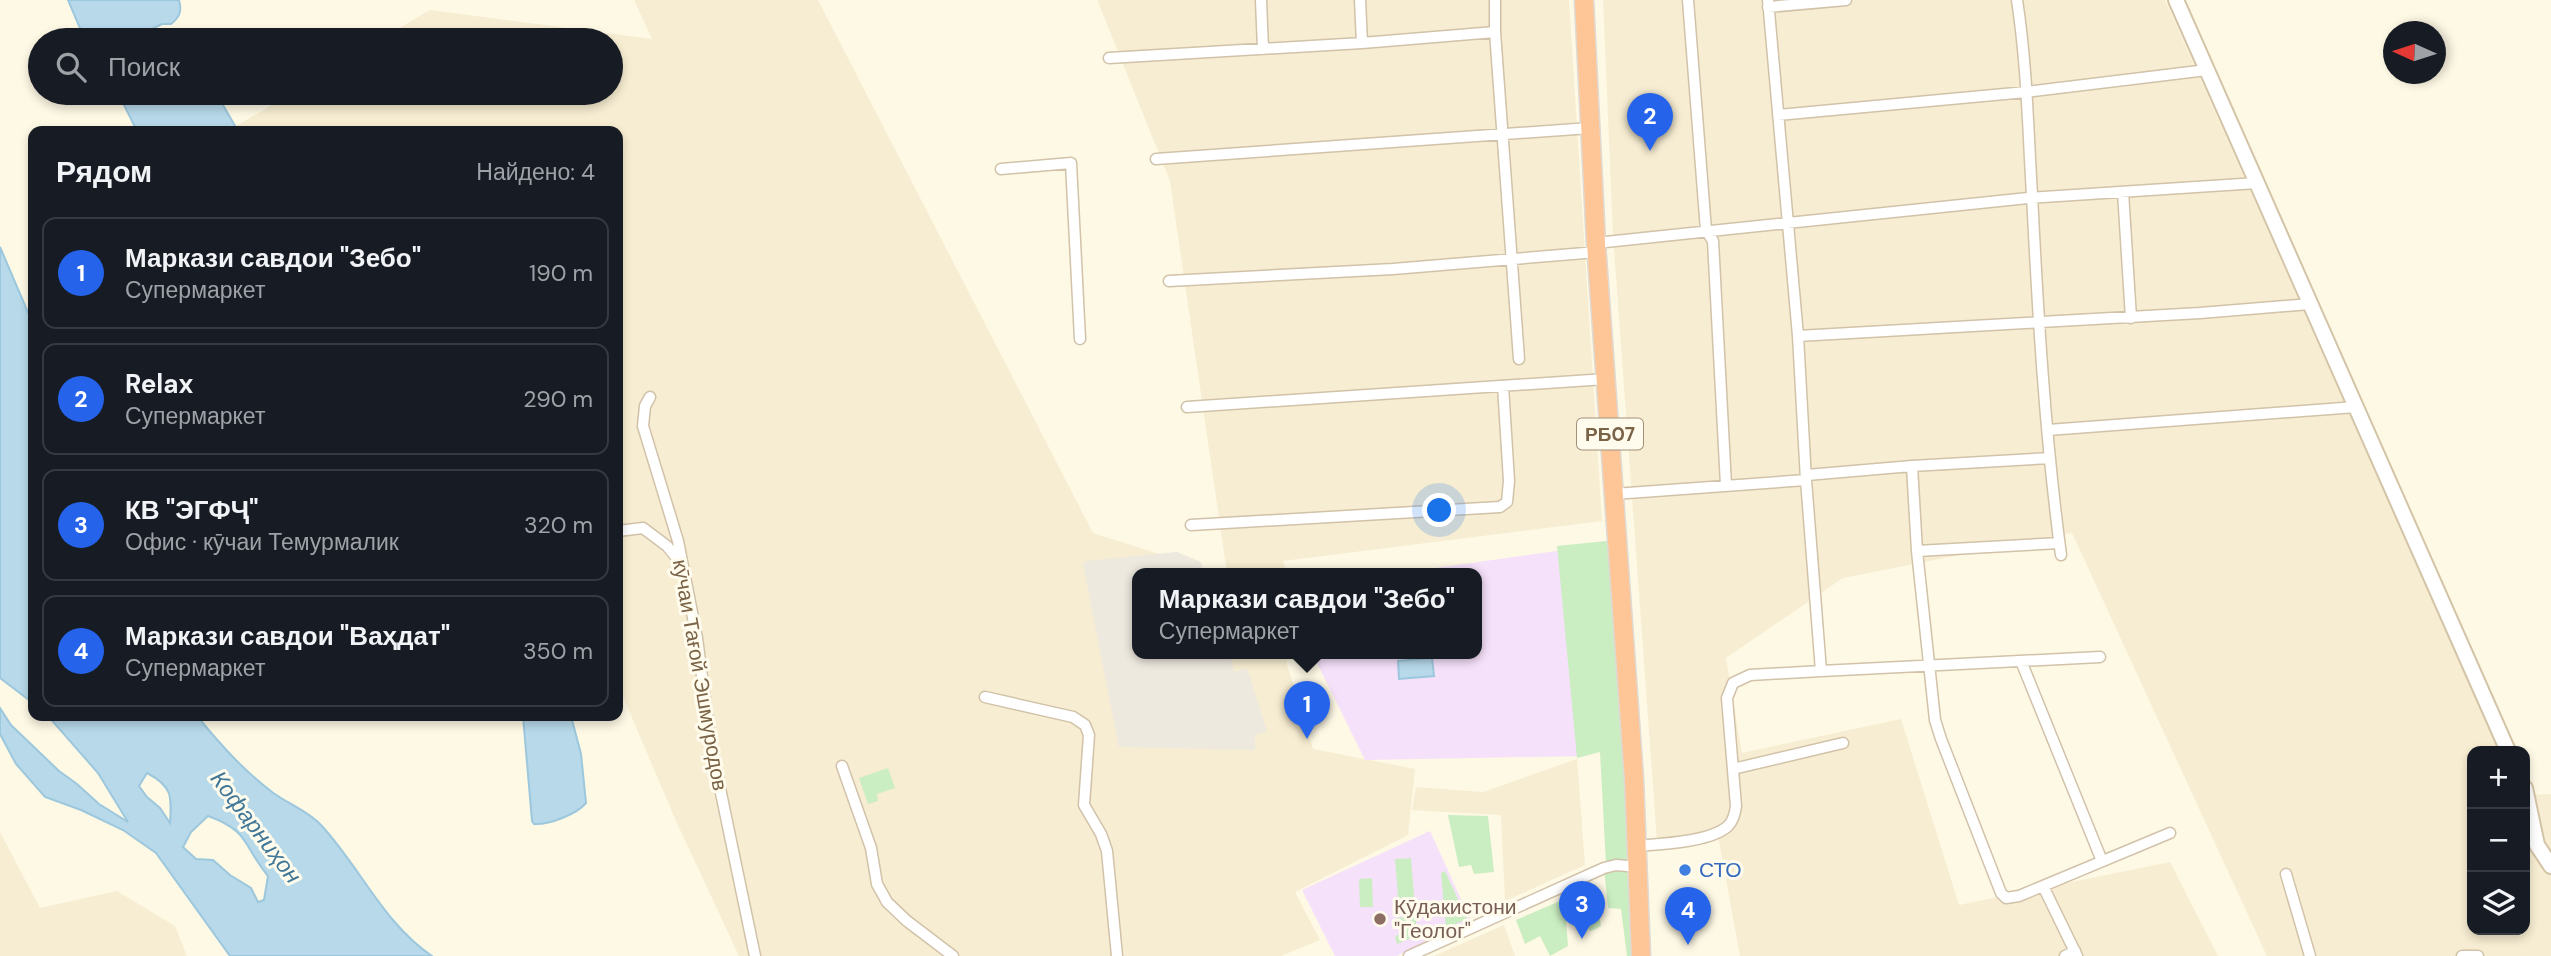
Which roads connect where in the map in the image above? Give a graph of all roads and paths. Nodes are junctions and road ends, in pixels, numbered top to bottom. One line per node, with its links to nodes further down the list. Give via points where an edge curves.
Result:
1 (1261, 0): 12 (street)
2 (1360, 0): 11 (street)
3 (1495, 0): 10 (street)
4 (1584, 0): 17 (highway, РБ07)
5 (1688, 0): 25 (street)
6 (1846, 0): 9 (street)
7 (2017, 0): 15 (street)
8 (2176, 0): 14 (street)
9 (1768, 3): 16 (street)
10 (1495, 32): 11 (street); 18 (street)
11 (1362, 43): 12 (street)
12 (1263, 49): 13 (street)
13 (1110, 58)
14 (2207, 70): 15 (street); 21 (street)
15 (2026, 92): 16 (street); 23 (street)
16 (1778, 115): 24 (street)
17 (1590, 128): 18 (street); 26 (highway, РБ07)
18 (1504, 133): 19 (street); 27 (street)
19 (1156, 159)
20 (1001, 169): 33 (street, via 1071,163)
21 (2257, 183): 22 (street); 29 (street)
22 (2123, 192): 23 (street); 30 (street)
23 (2032, 198): 24 (street); 31 (street)
24 (1787, 222): 25 (street); 32 (street)
25 (1706, 230): 26 (street); 44 (street, via 1713,241)
26 (1597, 247): 27 (street); 35 (highway, РБ07)
27 (1512, 259): 28 (street); 34 (street)
28 (1169, 281)
29 (2310, 304): 30 (street); 39 (street)
30 (2131, 318): 31 (street)
31 (2040, 323): 32 (street); 40 (street)
32 (1798, 336): 43 (street)
33 (1080, 339)
34 (1519, 359)
35 (1606, 379): 36 (street); 45 (highway, РБ07)
36 (1503, 386): 38 (street); 46 (street, via 1510,481 1507,502 1500,507)
37 (650, 397): 51 (street, кӯчаи Тағой Эшмуродов, via 643,426)
38 (1186, 407)
39 (2356, 407): 40 (street); 58 (street)
40 (2048, 430): 41 (street)
41 (2050, 458): 42 (street); 48 (street)
42 (1912, 466): 43 (street); 49 (street)
43 (1806, 477): 44 (street); 55 (street)
44 (1726, 485): 45 (street)
45 (1614, 494): 63 (highway, РБ07)
46 (1191, 525)
47 (623, 530): 51 (street, via 643,528)
48 (2059, 543): 49 (street); 50 (street)
49 (1917, 551): 54 (street)
50 (2061, 555)
51 (681, 563): 70 (street, кӯчаи Тағой Эшмуродов, via 697,638 711,746)
52 (2100, 657): 53 (street)
53 (2021, 661): 54 (street); 64 (street)
54 (1928, 664): 55 (street); 68 (street, via 1941,739 2001,893 2011,898)
55 (1821, 671): 60 (street, via 1750,676 1733,683 1727,698)
56 (985, 697): 72 (street, via 1073,717 1085,725 1084,805 1107,851)
57 (1843, 743): 60 (street)
58 (2506, 746)
59 (842, 766): 71 (street, via 871,848 877,884 887,902)
60 (1733, 769): 63 (street, via 1736,806 1725,829 1700,838)
61 (2529, 809): 65 (street, via 2537,845)
62 (2170, 833): 64 (street)
63 (1637, 846): 66 (highway, РБ07)
64 (2102, 861): 68 (street)
65 (2551, 866)
66 (1638, 867): 73 (street, via 1616,864 1599,870); 74 (highway, РБ07)
67 (2286, 874): 75 (street)
68 (2043, 886): 69 (street)
69 (2072, 954)
70 (755, 956)
71 (953, 956)
72 (1118, 956)
73 (1409, 956)
74 (1641, 956)
75 (2310, 956)
76 (2462, 956): 77 (street)
77 (2478, 956)

